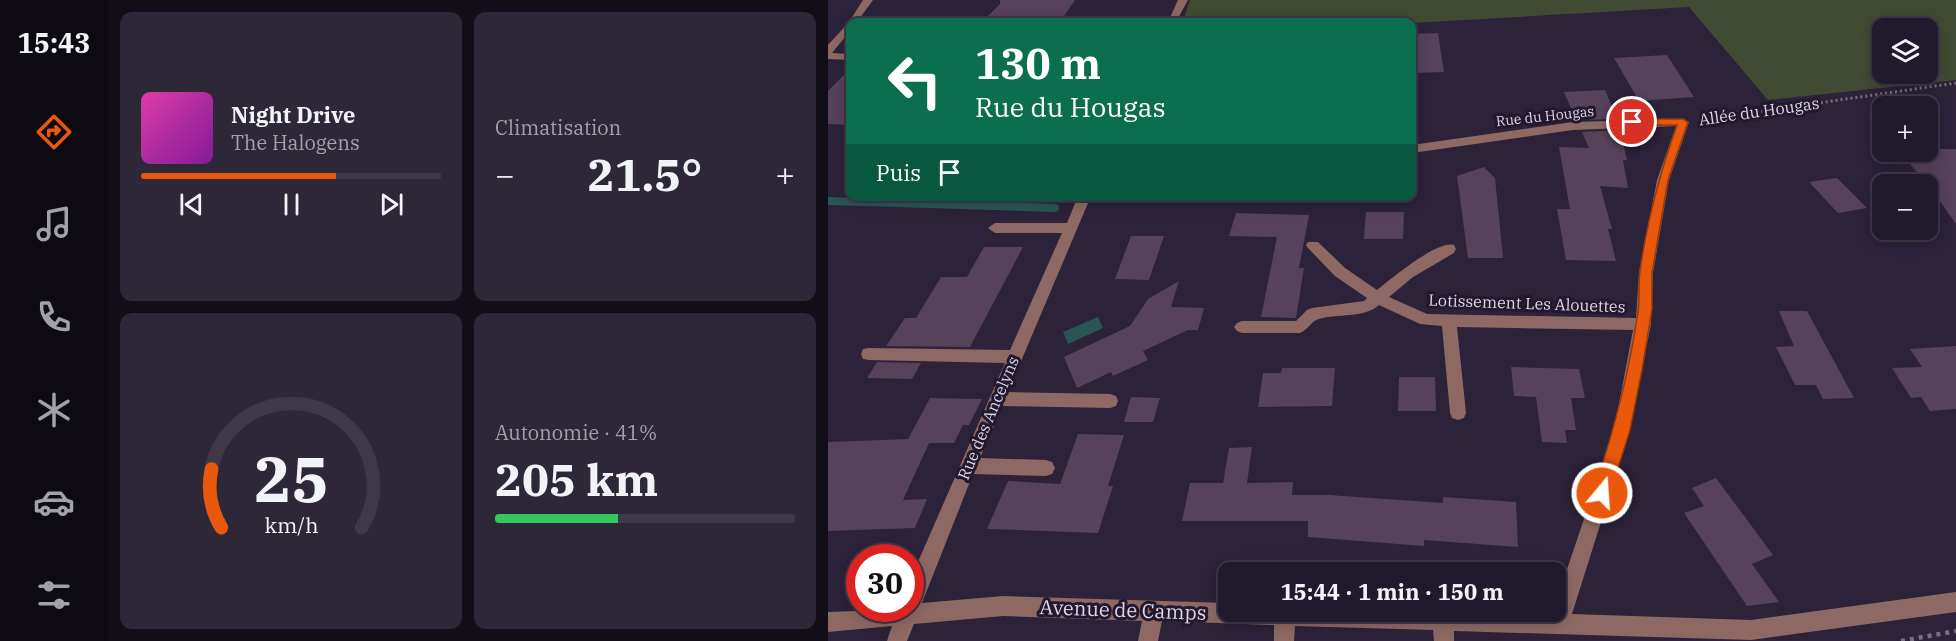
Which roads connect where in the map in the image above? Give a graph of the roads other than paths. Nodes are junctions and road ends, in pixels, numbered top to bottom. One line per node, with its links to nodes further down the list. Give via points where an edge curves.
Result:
1 (868, 0): 3 (street)
2 (1183, 0): 4 (street)
3 (856, 18)
4 (1174, 18)
5 (846, 31): 7 (street)
6 (828, 36): 7 (street)
7 (841, 36): 8 (street)
8 (828, 51)
9 (828, 56): 10 (street)
10 (846, 57)
11 (1683, 122): 12 (street, Rue du Hougas, via 1573,126); 20 (street, Allée du Hougas, via 1661,189 1646,273)
12 (1416, 148)
13 (1086, 201): 15 (street, Rue des Ancelyns)
14 (995, 228): 15 (street)
15 (1070, 228): 23 (street, Rue des Ancelyns)
16 (1313, 245): 18 (street, Lotissement Les Alouettes, via 1340,272)
17 (1449, 249): 18 (street, via 1408,273)
18 (1378, 298): 19 (street, Lotissement Les Alouettes, via 1425,320); 21 (street, via 1368,306 1312,314 1300,327)
19 (1449, 320): 20 (street, Lotissement Les Alouettes); 26 (street)
20 (1643, 324): 30 (street, Allée du Hougas, via 1622,430)
21 (1242, 327)
22 (869, 354): 23 (street)
23 (1014, 357): 24 (street, Rue des Ancelyns)
24 (997, 399): 25 (street); 27 (street, Rue des Ancelyns)
25 (1110, 401)
26 (1458, 413)
27 (968, 466): 28 (street); 29 (street, Rue des Ancelyns)
28 (1046, 468)
29 (924, 572)
30 (1566, 601)
31 (1956, 602): 40 (street, Avenue de Camps, via 1750,630)
32 (1154, 610): 33 (street, Avenue de Camps, via 1004,606); 34 (street, Avenue de Camps); 42 (street)
33 (924, 611)
34 (1218, 612)
35 (846, 620): 36 (street, Avenue de Camps)
36 (828, 622)
37 (906, 622): 41 (street, Rue des Ancelyns)
38 (1285, 622): 43 (street)
39 (1443, 622): 44 (street)
40 (1559, 622)
41 (897, 641)
42 (1148, 641)
43 (1284, 641)
44 (1444, 641)

